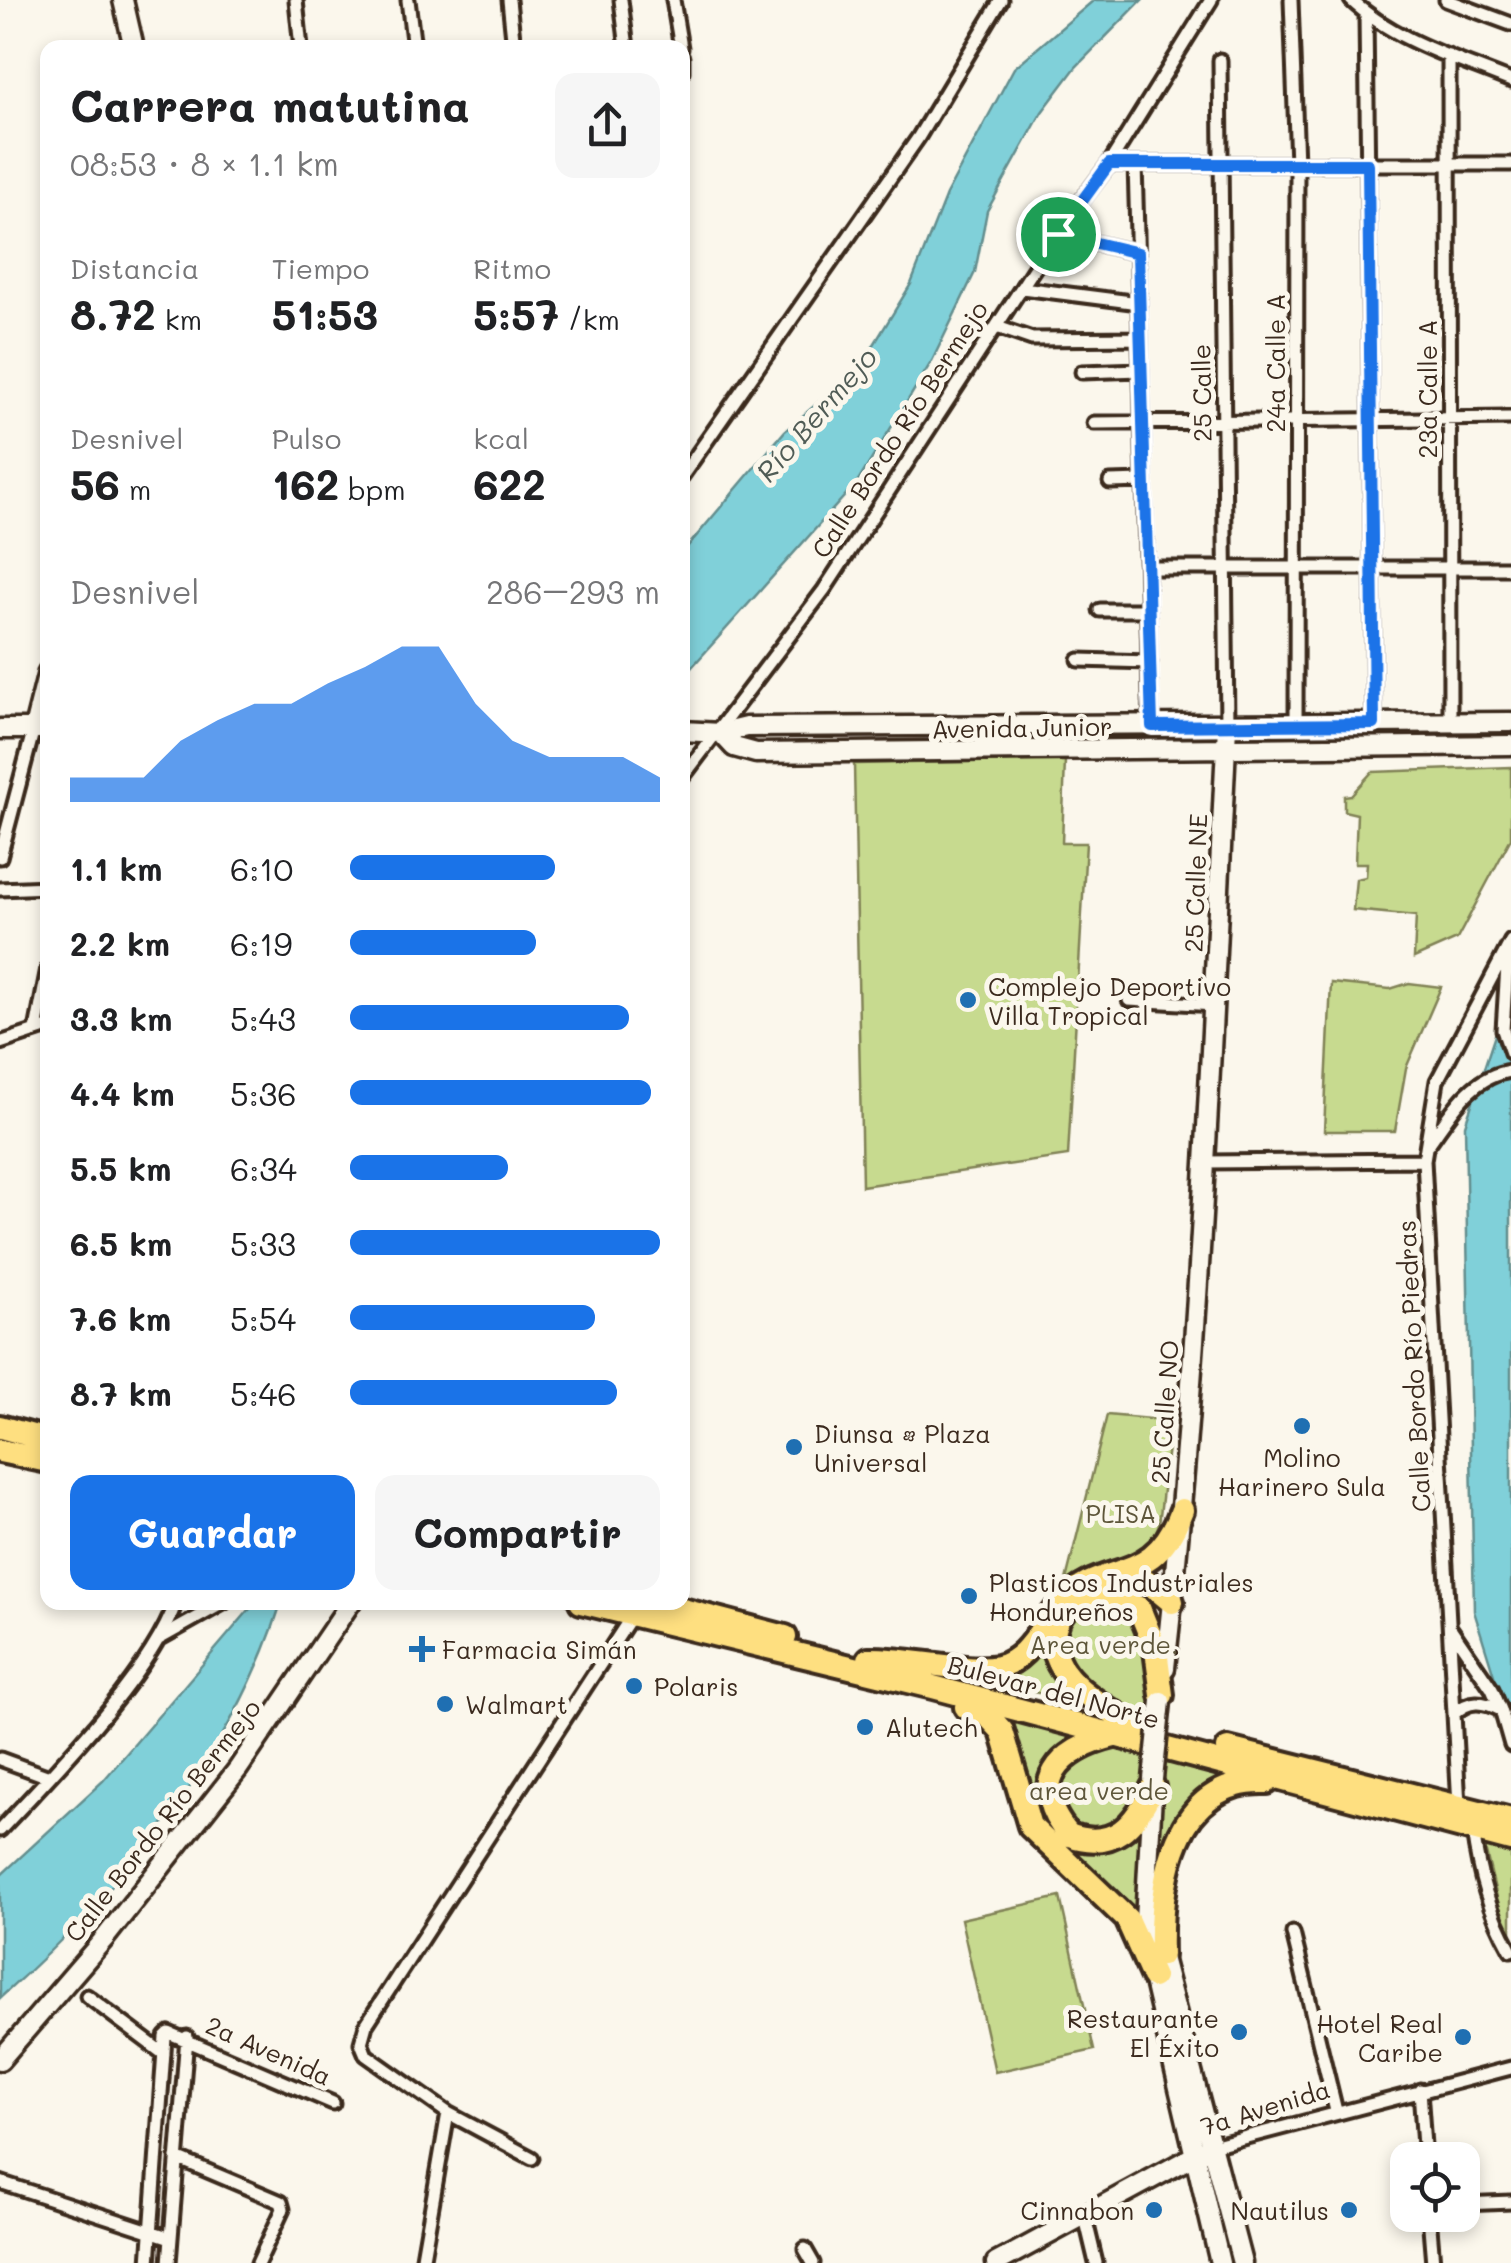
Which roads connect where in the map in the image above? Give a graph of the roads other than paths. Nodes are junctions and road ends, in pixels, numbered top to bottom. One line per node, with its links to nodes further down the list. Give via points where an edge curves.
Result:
1 (123, 0): 14 (main road)
2 (296, 0): 15 (street)
3 (408, 0): 16 (street)
4 (510, 0): 17 (street)
5 (621, 0): 18 (street)
6 (673, 0): 19 (street)
7 (1001, 0): 45 (street, via 918,138)
8 (1212, 0): 23 (street, Calle Bordo Río Bermejo)
9 (1291, 0): 26 (street, 24a Calle A)
10 (1350, 0): 12 (street)
11 (1446, 0): 13 (street)
12 (1366, 14): 20 (street); 27 (street)
13 (1511, 24)
14 (132, 40)
15 (300, 40)
16 (413, 40)
17 (513, 40)
18 (626, 40)
19 (680, 40)
20 (1449, 56): 22 (street); 28 (street, 23a Calle A)
21 (1220, 60): 25 (street, 25 Calle)
22 (1511, 80)
23 (1109, 164): 24 (street); 30 (street, Calle Bordo Río Bermejo)
24 (1135, 164): 25 (street); 31 (street)
25 (1221, 164): 26 (street); 43 (street, 25 Calle)
26 (1297, 164): 27 (street); 40 (street, 24a Calle A)
27 (1368, 164): 28 (street); 41 (street)
28 (1450, 164): 29 (street); 39 (street, 23a Calle A)
29 (1511, 164)
30 (1058, 234): 31 (street); 32 (street, Calle Bordo Río Bermejo)
31 (1138, 253): 33 (street)
32 (1022, 288): 33 (street); 34 (street, Calle Bordo Río Bermejo)
33 (1139, 304): 35 (street)
34 (997, 327): 35 (street, via 1032,339); 67 (street, Calle Bordo Río Bermejo, via 818,597)
35 (1140, 338): 36 (street)
36 (1141, 370): 37 (street); 42 (street)
37 (1082, 372)
38 (1511, 418): 39 (street)
39 (1450, 419): 41 (street); 52 (street, 23a Calle A)
40 (1298, 420): 41 (street); 43 (street); 50 (street, 24a Calle A)
41 (1370, 420): 51 (street)
42 (1144, 422): 43 (street); 44 (street); 46 (street)
43 (1224, 422): 49 (street, 25 Calle)
44 (1094, 423)
45 (690, 465)
46 (1144, 481): 47 (street); 48 (street)
47 (1110, 482)
48 (1147, 568): 49 (street); 55 (street)
49 (1225, 568): 50 (street); 63 (street, 25 Calle)
50 (1297, 568): 51 (street); 61 (street, 24a Calle A)
51 (1372, 568): 52 (street); 60 (street)
52 (1450, 568): 53 (street); 58 (street, 23a Calle A)
53 (1511, 568)
54 (1100, 610): 55 (street)
55 (1148, 610): 57 (street)
56 (1080, 660): 57 (street)
57 (1150, 662): 62 (street)
58 (1450, 722): 59 (main road, Avenida Junior); 60 (main road, Avenida Junior)
59 (1511, 722)
60 (1374, 724): 61 (main road, Avenida Junior)
61 (1296, 725): 63 (main road, Avenida Junior)
62 (1152, 726): 63 (main road, Avenida Junior); 67 (main road, Avenida Junior)
63 (1227, 726): 71 (main road, 25 Calle NE)
64 (0, 729): 65 (main road)
65 (40, 729): 69 (street)
66 (690, 731): 67 (main road, Avenida Junior)
67 (713, 732): 71 (main road, Avenida Junior, via 756,753); 72 (street, Calle Bordo Río Bermejo)
68 (1511, 745): 71 (main road, Avenida Junior)
69 (30, 748): 70 (street); 73 (street)
70 (40, 748)
71 (1226, 750): 78 (main road, 25 Calle NE)
72 (690, 766)
73 (0, 857)
74 (40, 888): 75 (street)
75 (0, 889)
76 (1510, 944): 81 (street, via 1503,1030); 83 (street, Calle Bordo Río Piedras, via 1437,1081)
77 (1129, 1000): 78 (street)
78 (1215, 1005): 84 (main road, 25 Calle NE)
79 (40, 1029): 80 (street)
80 (0, 1043)
81 (1511, 1053)
82 (1511, 1071): 83 (street, via 1468,1092)
83 (1425, 1154): 84 (street); 100 (street, Calle Bordo Río Piedras)
84 (1207, 1162): 89 (main road, 25 Calle NO)
85 (0, 1427): 86 (highway)
86 (40, 1438)
87 (0, 1451): 88 (highway)
88 (40, 1460)
89 (1182, 1510): 90 (highway, via 1158,1555); 91 (main road, 25 Calle NO)
90 (1120, 1576): 91 (highway, via 1144,1579); 102 (highway, via 1064,1600 1032,1644 1002,1666)
91 (1172, 1602): 104 (main road, 25 Calle NO)
92 (173, 1610): 101 (street)
93 (180, 1610): 99 (street)
94 (210, 1610): 99 (street)
95 (346, 1610): 126 (main road, Calle Bordo Río Bermejo, via 238,1769)
96 (607, 1610): 98 (highway, Bulevar del Norte)
97 (683, 1610): 102 (highway, Bulevar del Norte)
98 (631, 1617): 103 (highway, Bulevar del Norte); 131 (street, via 366,2025 366,2055)
99 (195, 1620): 101 (street)
100 (1450, 1626): 105 (street); 106 (street, Calle Bordo Río Piedras)
101 (156, 1641): 110 (street)
102 (868, 1658): 107 (highway, Bulevar del Norte)
103 (933, 1687): 107 (highway, Bulevar del Norte); 122 (highway, via 988,1716 1002,1731 1030,1826 1127,1919)
104 (1161, 1698): 107 (highway, via 1156,1650 1139,1608 1104,1592 1073,1602 1054,1635 1056,1658 1064,1674); 111 (main road, 25 Calle NO, bridge)
105 (1502, 1710): 106 (street, via 1468,1703); 108 (street)
106 (1454, 1714): 113 (street, Calle Bordo Río Piedras)
107 (1125, 1730): 111 (highway, via 1062,1758 1048,1792 1057,1822 1068,1836 1104,1841 1131,1827); 112 (highway, Bulevar del Norte); 113 (highway, Bulevar del Norte)
108 (1511, 1746)
109 (0, 1760): 110 (street)
110 (50, 1776): 116 (street)
111 (1153, 1783): 118 (main road, 25 Calle NO)
112 (1296, 1784): 115 (highway, Bulevar del Norte); 121 (highway, via 1238,1785 1196,1810 1166,1874)
113 (1459, 1808): 115 (highway, Bulevar del Norte)
114 (1511, 1820): 115 (highway, Bulevar del Norte)
115 (1480, 1825): 117 (highway, Bulevar del Norte); 120 (street, via 1479,1876)
116 (0, 1830)
117 (1511, 1840)
118 (1146, 1903): 121 (main road); 122 (main road)
119 (1293, 1933): 130 (street)
120 (1511, 1950)
121 (1161, 1954): 133 (main road)
122 (1154, 1977): 134 (main road)
123 (87, 1996): 125 (street)
124 (186, 2038): 125 (street, via 169,2033); 129 (street, 2a Avenida); 135 (street)
125 (164, 2054): 142 (street)
126 (0, 2060)
127 (1511, 2068): 128 (street, 7a Avenida)
128 (1420, 2090): 130 (street, 7a Avenida); 132 (street)
129 (333, 2103)
130 (1336, 2111): 133 (street, 7a Avenida)
131 (448, 2113): 136 (street); 145 (street)
132 (1424, 2142)
133 (1212, 2146): 134 (main road, 7a Avenida); 153 (main road)
134 (1193, 2156): 140 (main road, 7a Avenida); 152 (main road)
135 (176, 2158): 143 (street); 148 (street, via 283,2206)
136 (532, 2158)
137 (0, 2182): 142 (street)
138 (1511, 2202): 139 (street)
139 (1480, 2203)
140 (1085, 2216): 150 (main road, 7a Avenida); 151 (street)
141 (1430, 2232): 154 (street)
142 (151, 2234): 143 (street); 146 (street)
143 (171, 2238): 147 (street)
144 (805, 2248): 149 (street)
145 (424, 2262)
146 (149, 2263)
147 (169, 2263)
148 (258, 2263)
149 (813, 2263)
150 (996, 2263)
151 (1096, 2263)
152 (1220, 2263)
153 (1242, 2263)
154 (1433, 2263)

